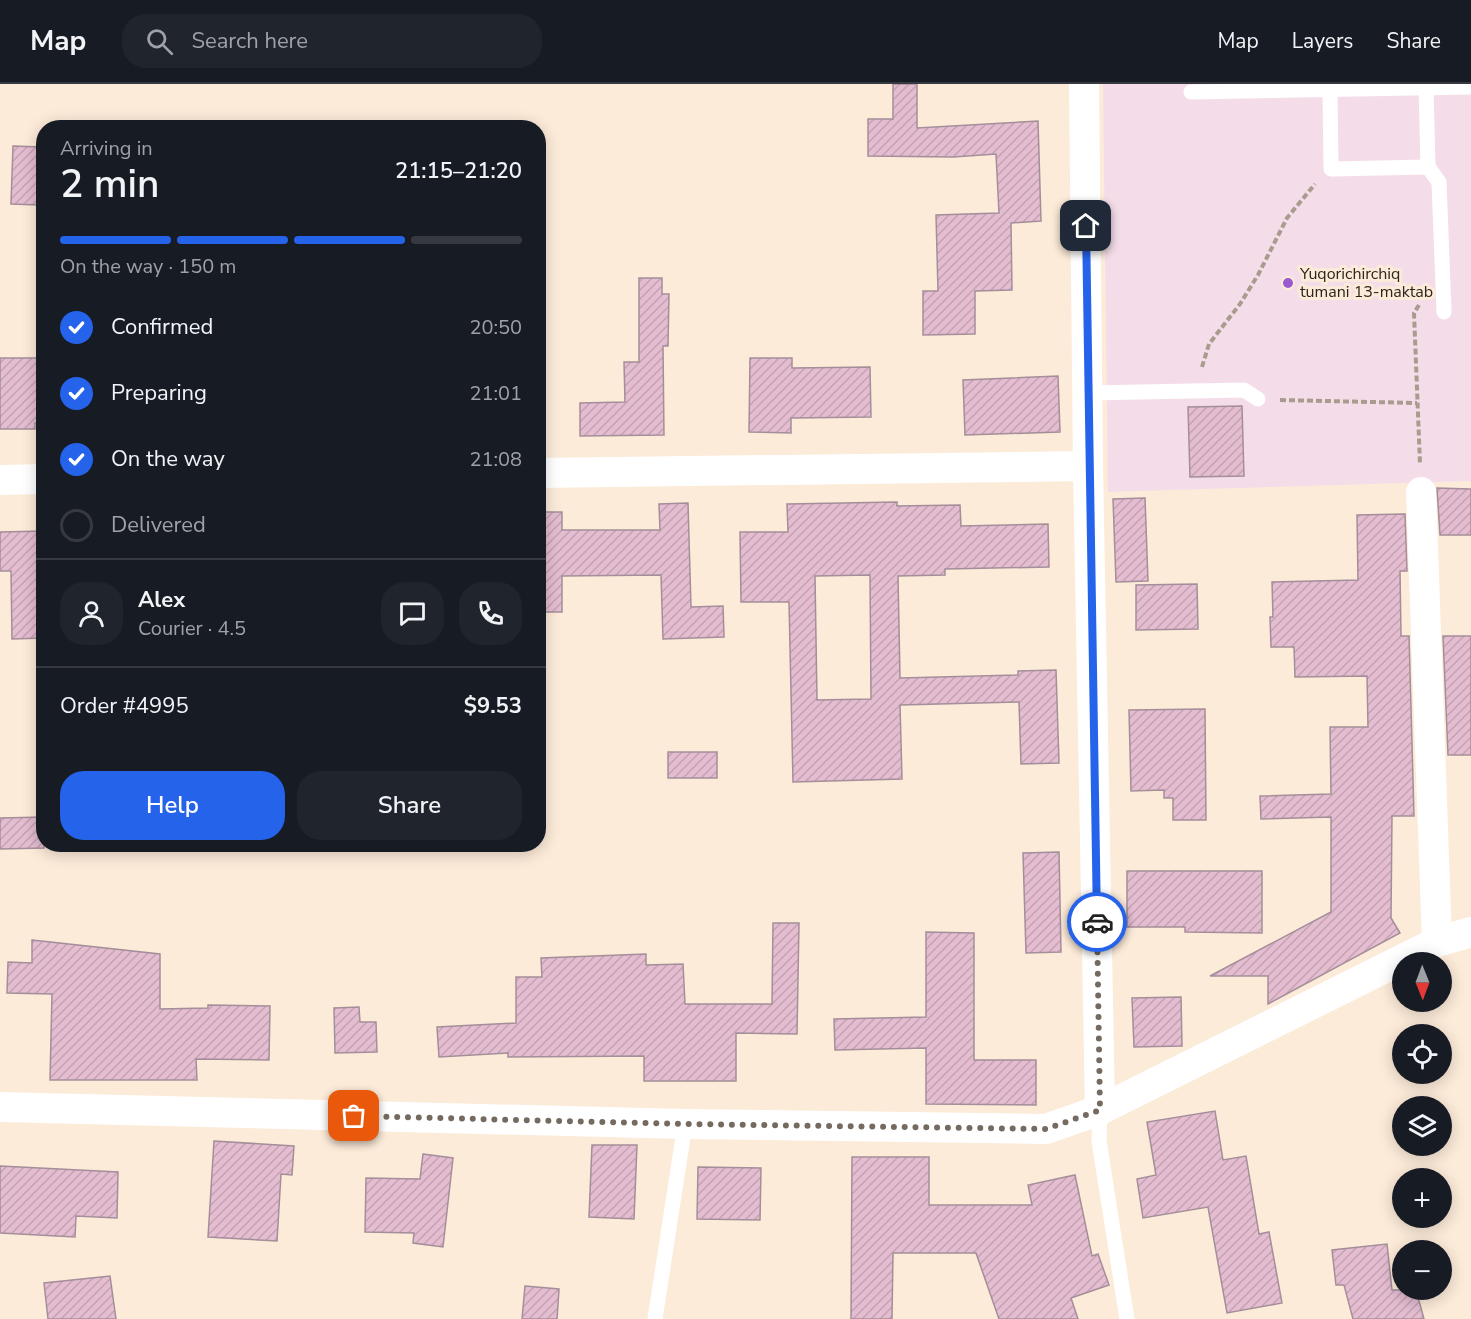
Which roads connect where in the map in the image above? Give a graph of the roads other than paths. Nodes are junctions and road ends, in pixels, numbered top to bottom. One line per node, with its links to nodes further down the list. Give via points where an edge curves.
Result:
1 (1084, 84): 8 (street)
2 (1426, 87): 3 (lane); 4 (lane); 6 (lane)
3 (1471, 87)
4 (1329, 89): 5 (lane); 6 (lane, via 1331,169)
5 (1191, 92)
6 (1428, 167): 7 (lane, via 1439,182)
7 (1444, 312)
8 (1088, 393): 9 (lane, via 1244,390); 10 (street)
9 (1258, 399)
10 (1088, 466): 11 (street); 18 (street)
11 (546, 473)
12 (36, 479): 13 (street)
13 (0, 480)
14 (1420, 492): 16 (street)
15 (1471, 932): 16 (street)
16 (1437, 942): 18 (street)
17 (0, 1107): 19 (street)
18 (1100, 1110): 19 (street, via 1046,1129); 21 (lane, via 1099,1141)
19 (685, 1124): 20 (lane)
20 (655, 1319)
21 (1127, 1319)

